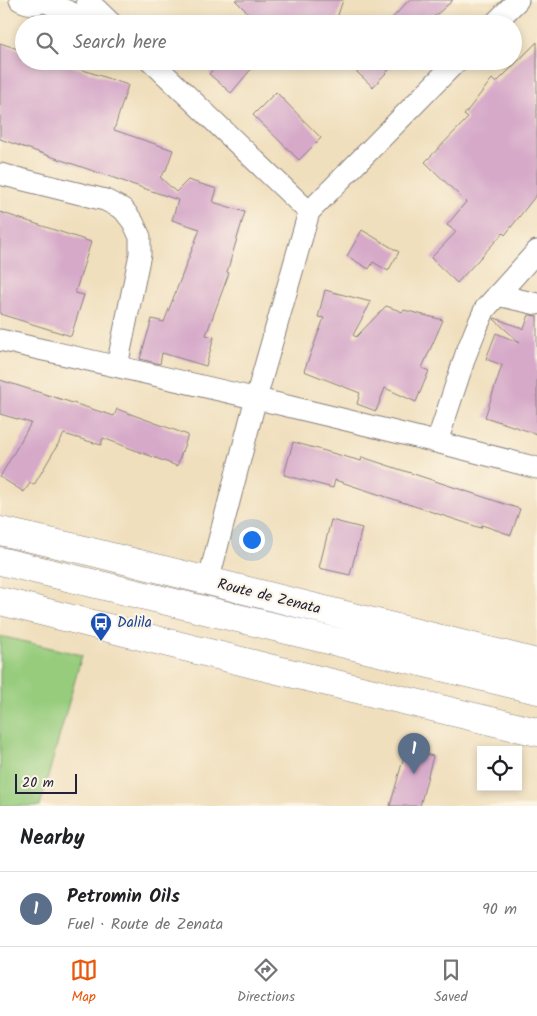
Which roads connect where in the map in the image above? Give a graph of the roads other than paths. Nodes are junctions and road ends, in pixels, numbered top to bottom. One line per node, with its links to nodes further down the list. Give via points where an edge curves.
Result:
1 (19, 0): 4 (street, via 34,4)
2 (88, 0): 6 (street)
3 (518, 0): 7 (street)
4 (44, 1): 5 (street)
5 (77, 15)
6 (103, 15)
7 (503, 15)
8 (160, 70): 11 (street)
9 (448, 70): 11 (street)
10 (0, 174): 16 (street, via 105,200 123,209 134,222 140,237 140,254)
11 (309, 212): 17 (street)
12 (537, 251): 13 (street)
13 (497, 295): 14 (street); 18 (street, via 485,309 476,329)
14 (537, 304)
15 (0, 340): 16 (street)
16 (117, 366): 17 (street)
17 (256, 398): 18 (street); 23 (street)
18 (437, 442): 19 (street)
19 (537, 468)
20 (0, 531): 23 (main road, Route de Zenata)
21 (0, 561): 26 (main road, Route de Zenata)
22 (0, 577): 27 (main road)
23 (208, 582): 25 (main road, Route de Zenata)
24 (0, 600): 28 (main road)
25 (537, 663)
26 (537, 690)
27 (537, 705)
28 (537, 732)

